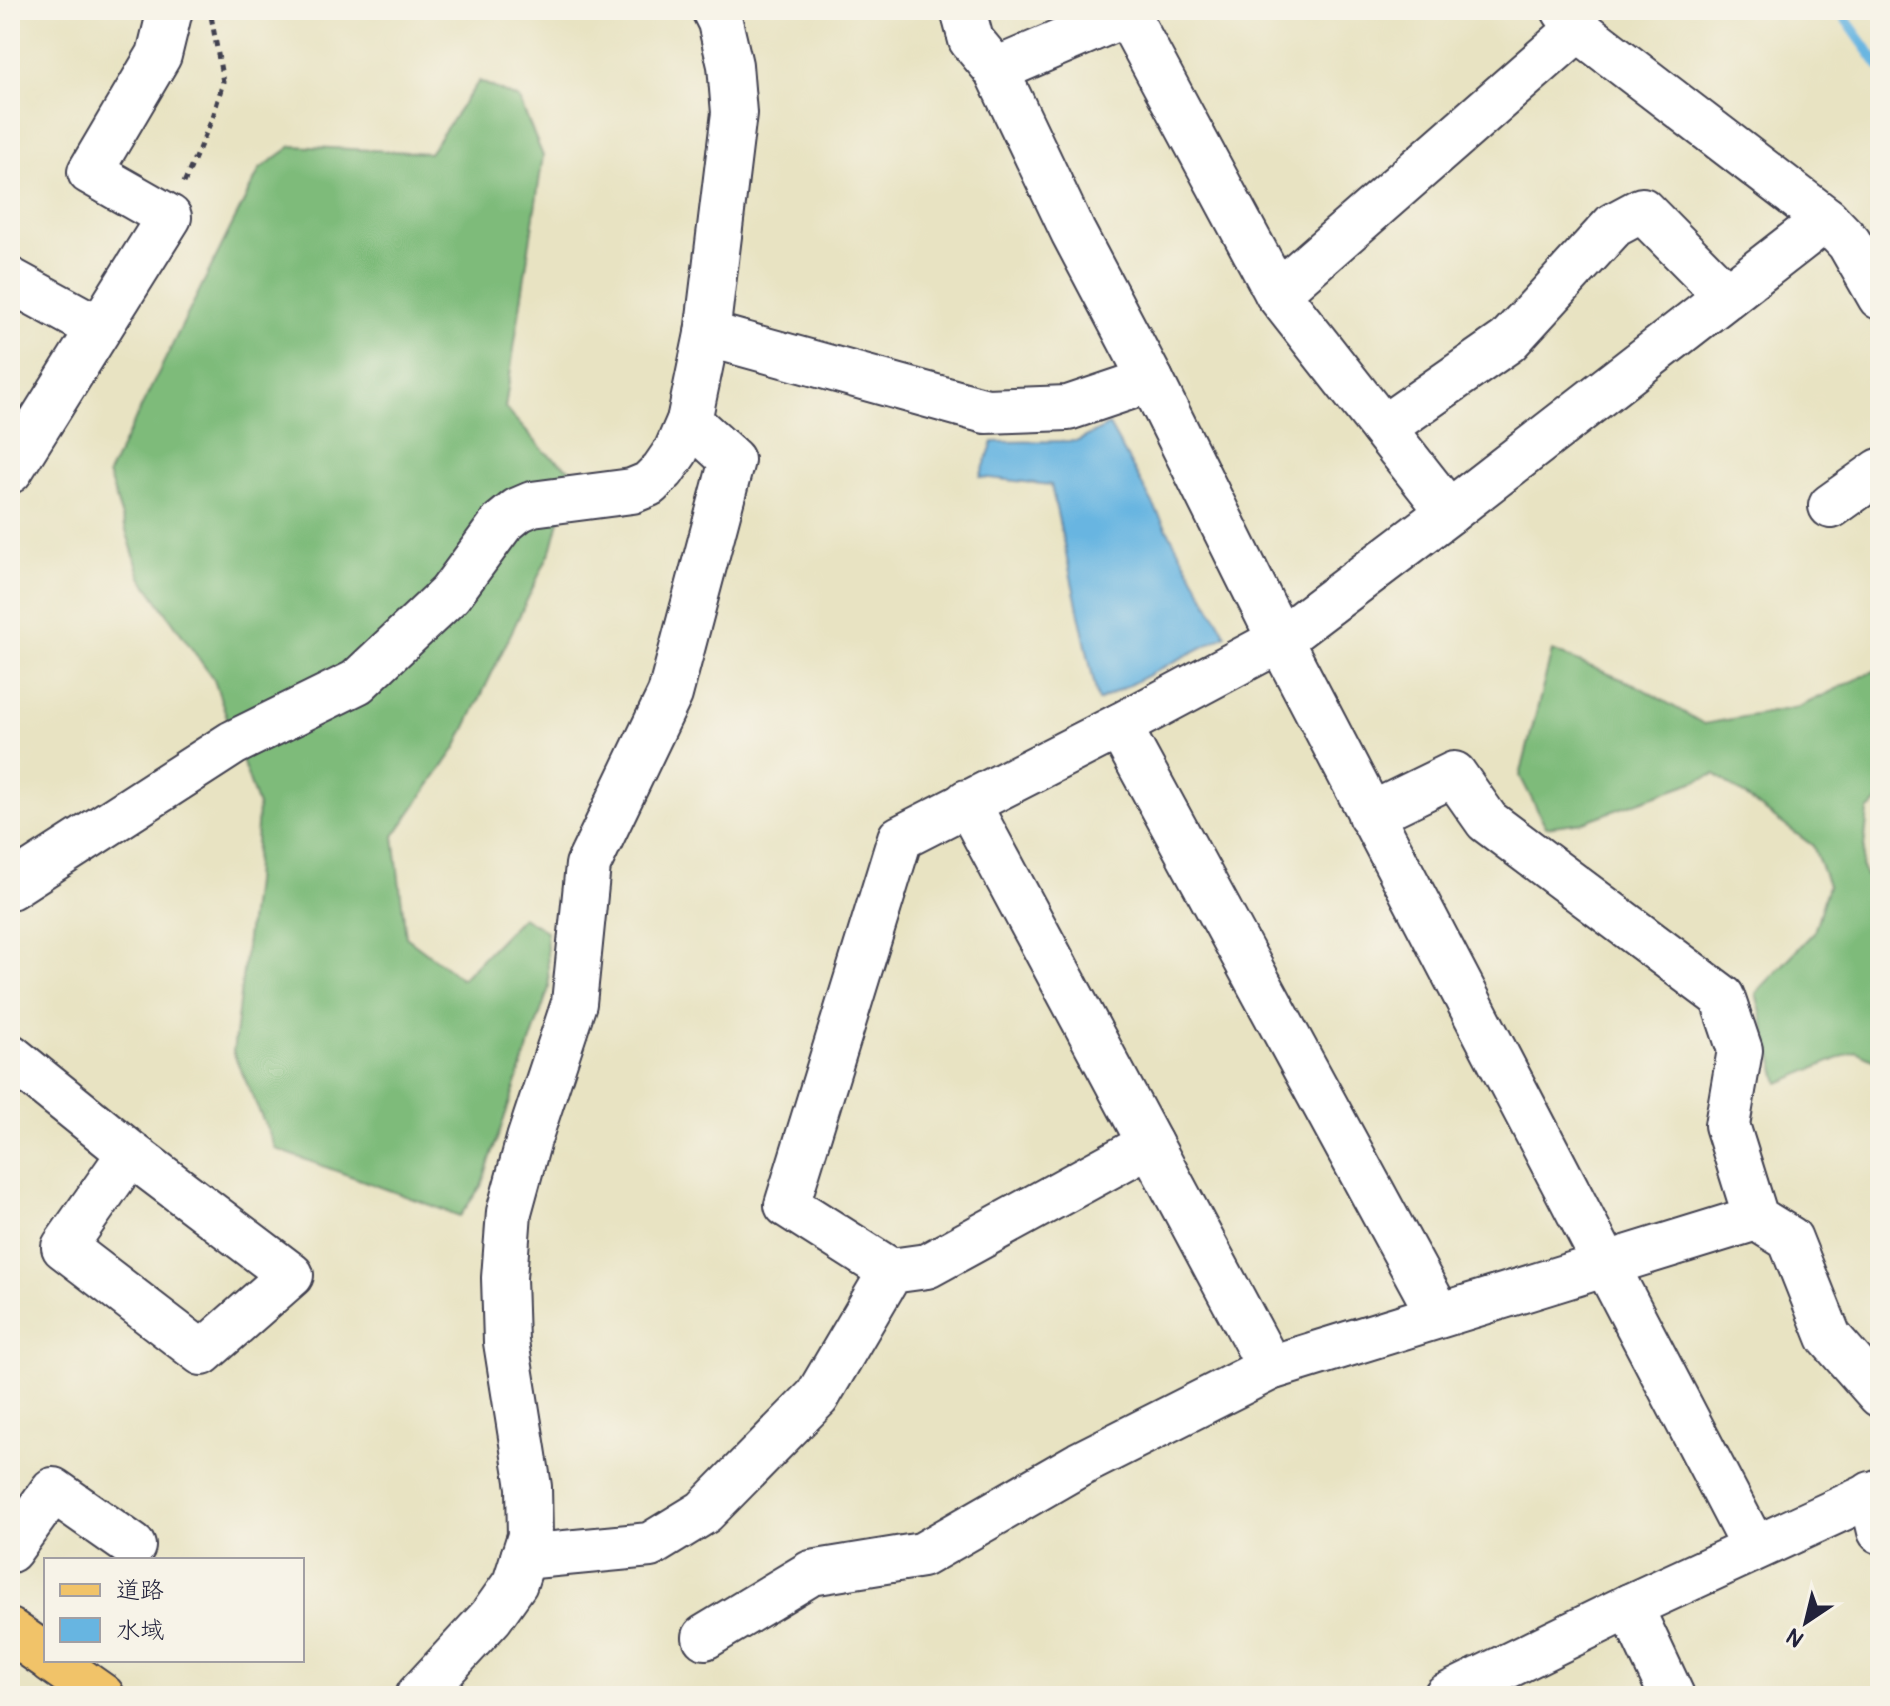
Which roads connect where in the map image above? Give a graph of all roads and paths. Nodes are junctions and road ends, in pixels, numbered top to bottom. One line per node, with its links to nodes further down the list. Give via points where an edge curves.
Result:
1 (170, 10): 7 (street, via 159,55 90,172)
2 (210, 10): 7 (path, via 223,82)
3 (714, 10): 14 (street, via 730,65 734,113)
4 (963, 10): 6 (street, via 971,40)
5 (1571, 19): 8 (street); 10 (street)
6 (996, 70): 10 (street, via 1127,14); 15 (street)
7 (169, 217): 13 (street)
8 (1826, 219): 11 (street); 12 (street, via 1849,243)
9 (10, 280): 13 (street)
10 (1277, 293): 18 (street)
11 (1727, 296): 18 (street, via 1642,210 1614,225 1508,341); 22 (street)
12 (1880, 297)
13 (98, 328): 17 (street)
14 (707, 334): 15 (street, via 986,411 1068,408); 16 (street)
15 (1151, 380): 23 (street)
16 (689, 421): 27 (street, via 676,451 649,484 518,510 502,523 450,594 357,682 233,743); 41 (street, via 732,460 670,694 588,865 574,1003 509,1212 506,1342 529,1487 530,1536)
17 (23, 422): 19 (street)
18 (1383, 428): 22 (street)
19 (10, 471)
20 (1880, 471): 21 (street)
21 (1831, 506)
22 (1449, 512): 23 (street)
23 (1280, 640): 24 (street); 26 (street)
24 (1119, 726): 25 (street); 34 (street)
25 (967, 802): 29 (street); 33 (street, via 900,838 787,1205)
26 (1370, 815): 31 (street, via 1454,774 1487,821 1722,997 1740,1050 1727,1125); 32 (street)
27 (10, 887)
28 (10, 1056): 30 (street)
29 (1150, 1144): 33 (street, via 927,1266); 35 (street)
30 (130, 1153): 30 (street, via 291,1275 202,1353 64,1247)
31 (1756, 1218): 32 (street); 36 (street, via 1790,1239 1829,1337)
32 (1606, 1264): 34 (street); 39 (street)
33 (891, 1271): 41 (street, via 817,1397 704,1512 650,1545)
34 (1439, 1315): 35 (street)
35 (1270, 1368): 44 (street, via 1080,1464 922,1555 811,1573)
36 (1880, 1395)
37 (1877, 1505): 39 (street)
38 (133, 1546): 40 (street, via 53,1490)
39 (1754, 1548): 42 (street)
40 (10, 1550)
41 (523, 1557): 48 (street, via 515,1583 491,1617)
42 (1630, 1606): 49 (street); 50 (street)
43 (10, 1631): 45 (main road)
44 (705, 1637)
45 (44, 1659)
46 (48, 1662): 47 (main road)
47 (66, 1677)
48 (418, 1696)
49 (1446, 1696)
50 (1672, 1696)

